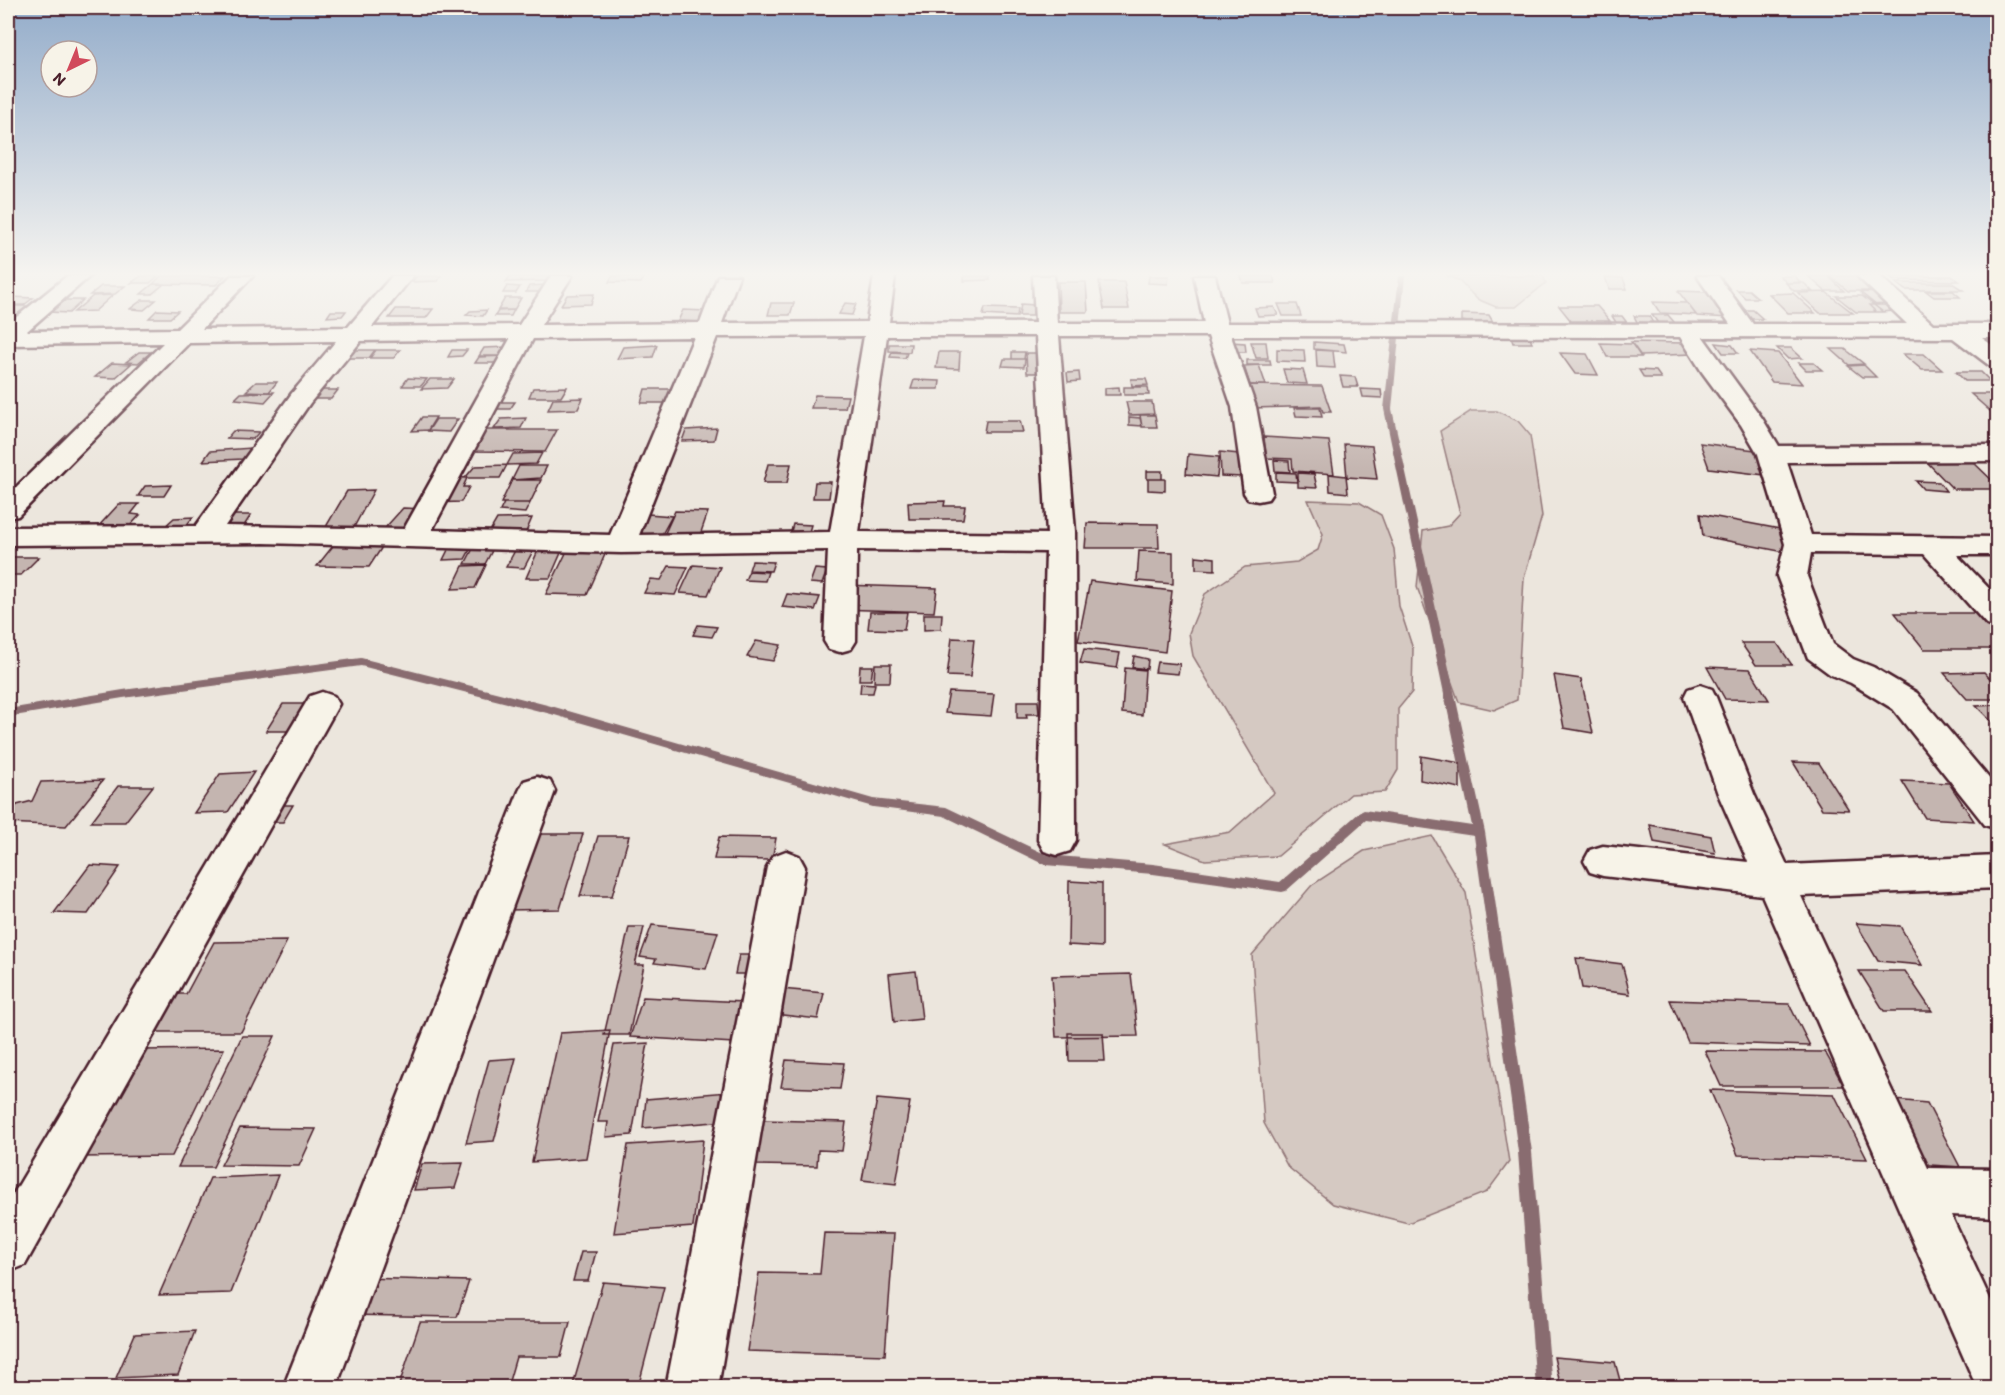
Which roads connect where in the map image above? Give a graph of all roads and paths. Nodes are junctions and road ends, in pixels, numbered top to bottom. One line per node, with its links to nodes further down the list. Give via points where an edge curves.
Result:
1 (176, 341): 14 (street)
2 (350, 341): 16 (street, via 301,399)
3 (521, 341): 17 (street)
4 (705, 341): 20 (street, via 640,488)
5 (875, 341): 18 (street)
6 (1047, 341): 19 (street)
7 (1221, 341): 13 (street, via 1244,408)
8 (1694, 341): 11 (street)
9 (1972, 341): 10 (street)
10 (1998, 361)
11 (1771, 454): 12 (street); 21 (street)
12 (1993, 457)
13 (1258, 493)
14 (8, 510)
15 (8, 536): 16 (street)
16 (203, 536): 17 (street)
17 (414, 537): 20 (street)
18 (843, 541): 19 (street); 20 (street); 25 (street)
19 (1061, 543): 30 (street)
20 (621, 544)
21 (1798, 544): 22 (street); 29 (street, via 1792,576 1819,650 1905,701)
22 (1932, 545): 23 (street); 24 (street)
23 (1998, 546)
24 (1998, 618)
25 (840, 641)
26 (1700, 697): 34 (street, via 1736,794)
27 (322, 704): 37 (street)
28 (537, 791): 39 (street)
29 (1998, 815)
30 (1057, 840)
31 (1603, 861): 34 (street)
32 (786, 867): 40 (street)
33 (1998, 873): 34 (street)
34 (1775, 881): 35 (street)
35 (1913, 1191): 36 (street); 38 (street)
36 (1998, 1193)
37 (8, 1248)
38 (1998, 1375)
39 (309, 1388)
40 (692, 1388)

